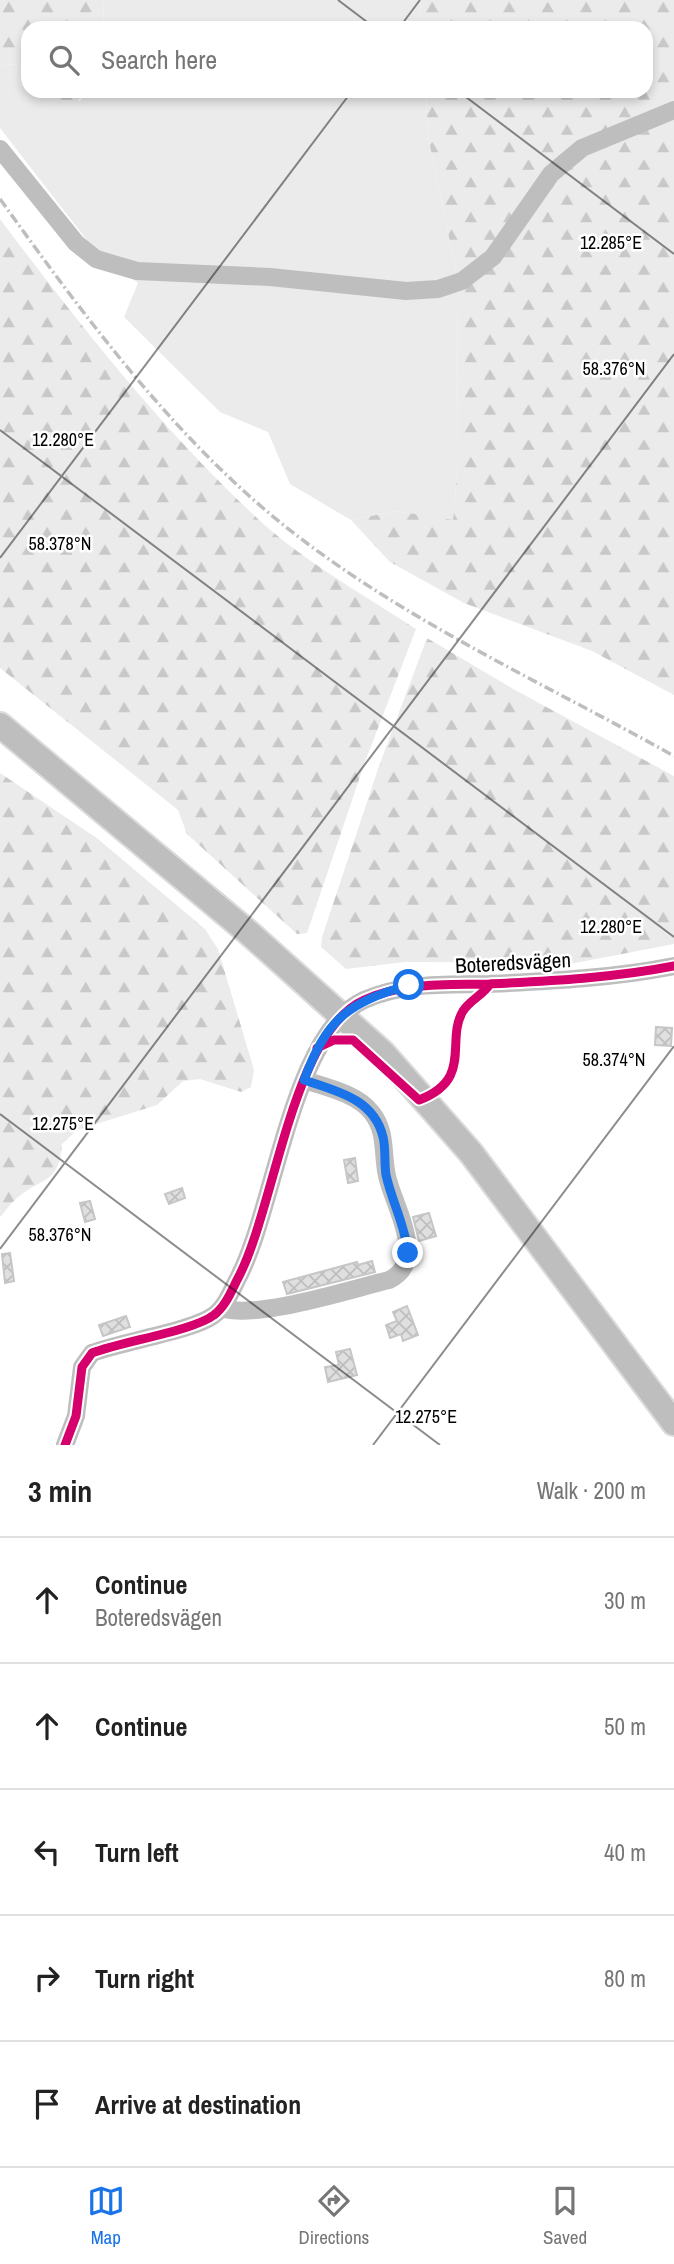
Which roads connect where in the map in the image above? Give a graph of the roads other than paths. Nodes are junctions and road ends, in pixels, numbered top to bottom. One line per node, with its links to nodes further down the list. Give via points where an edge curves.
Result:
1 (674, 110): 2 (street, via 582,148 551,174 493,257 462,281 438,289 406,291 270,277 137,271 96,259 76,243)
2 (0, 149)
3 (0, 709): 6 (highway)
4 (0, 725): 6 (highway)
5 (674, 966): 6 (street, Boteredsvägen, via 608,976 409,985)
6 (350, 1009): 7 (street, via 317,1048); 9 (highway, via 438,1088); 10 (highway, via 471,1153)
7 (304, 1080): 8 (street, via 243,1269); 8 (street, via 359,1101 375,1117 384,1141 386,1175 402,1222 406,1261 389,1280 274,1307 235,1312)
8 (222, 1308): 11 (street, via 203,1321 92,1353 82,1367 76,1416)
9 (674, 1402)
10 (674, 1423)
11 (65, 1445)

